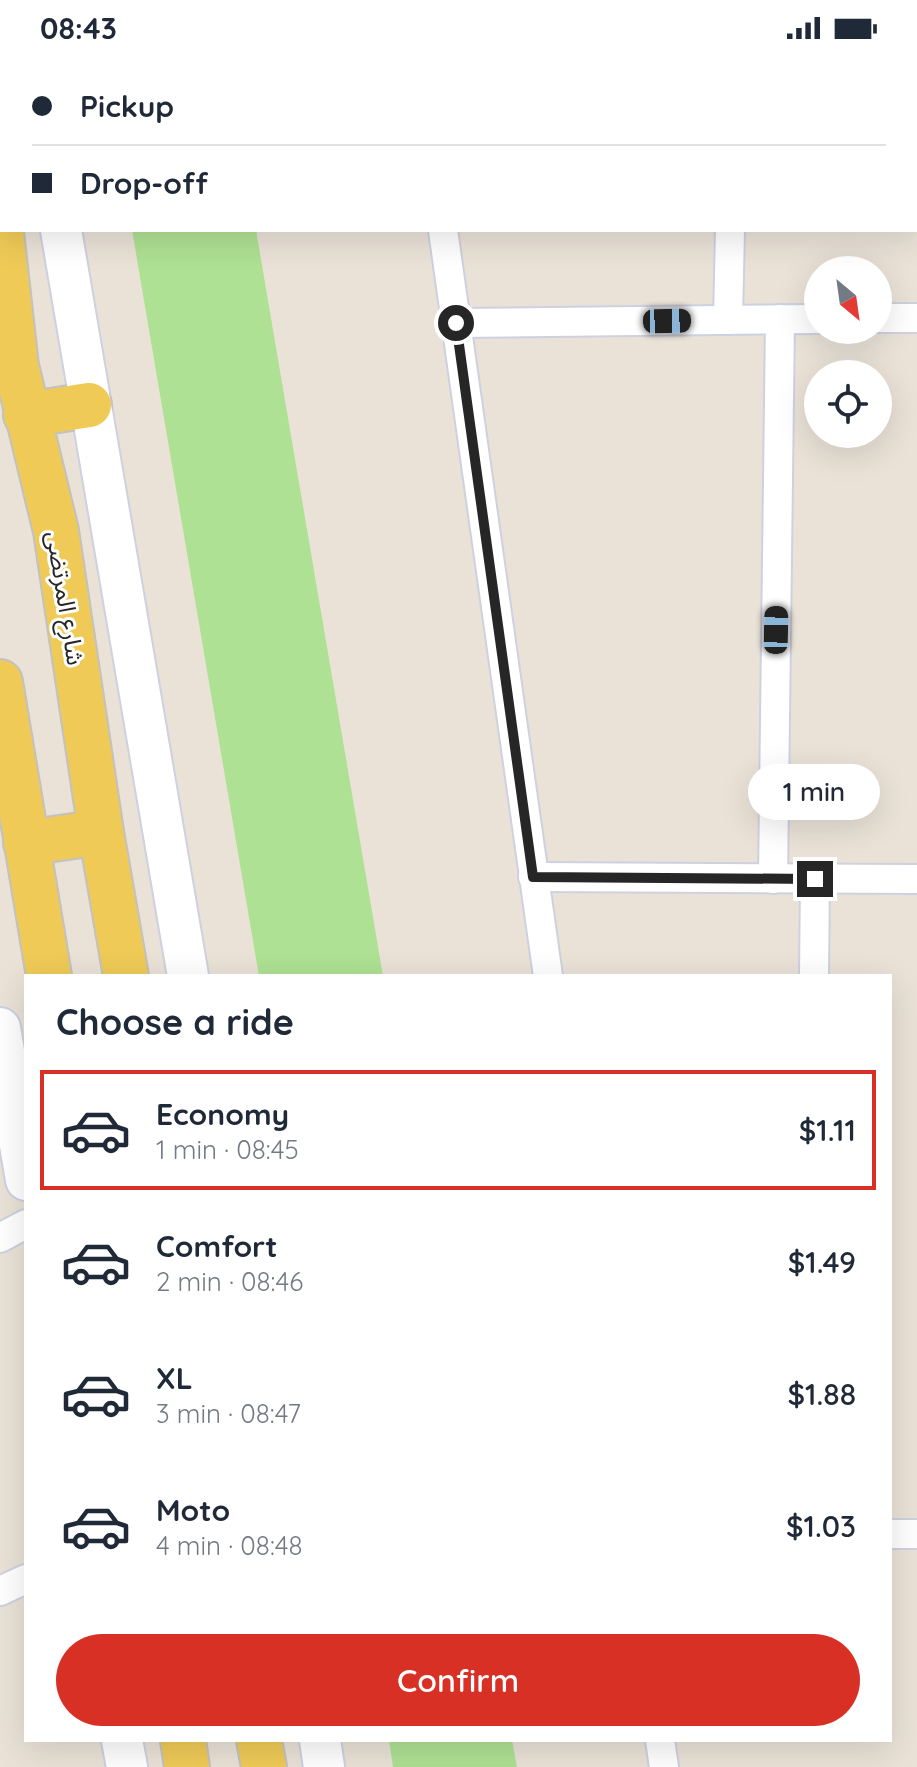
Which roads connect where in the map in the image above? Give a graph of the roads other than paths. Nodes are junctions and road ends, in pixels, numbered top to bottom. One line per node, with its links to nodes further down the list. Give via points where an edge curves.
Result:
1 (1, 232): 12 (main road, شارع المرتضى)
2 (61, 232): 11 (main road)
3 (443, 232): 10 (street)
4 (730, 232): 9 (street)
5 (892, 318): 6 (street)
6 (917, 318)
7 (780, 319): 8 (street); 9 (street); 17 (street)
8 (804, 319)
9 (728, 320): 10 (street)
10 (456, 323): 16 (street)
11 (89, 405): 12 (main road); 22 (main road)
12 (26, 415): 14 (main road, شارع المرتضى, via 56,531)
13 (0, 682): 15 (main road)
14 (101, 832): 15 (main road); 21 (main road, شارع المرتضى)
15 (26, 843): 20 (main road)
16 (533, 877): 17 (street); 23 (street)
17 (773, 879): 18 (street)
18 (815, 879): 19 (street); 24 (street)
19 (917, 879)
20 (49, 974)
21 (126, 974)
22 (188, 974)
23 (548, 974)
24 (814, 974)
25 (0, 1028): 26 (main road)
26 (24, 1168)
27 (24, 1225): 28 (street)
28 (0, 1238)
29 (892, 1534): 30 (street)
30 (917, 1534)
31 (24, 1580): 32 (street)
32 (0, 1591)
33 (122, 1742): 38 (main road)
34 (183, 1742): 39 (main road)
35 (259, 1742): 40 (main road)
36 (320, 1742): 41 (main road)
37 (660, 1742): 42 (street)
38 (127, 1767)
39 (187, 1767)
40 (264, 1767)
41 (324, 1767)
42 (664, 1767)

